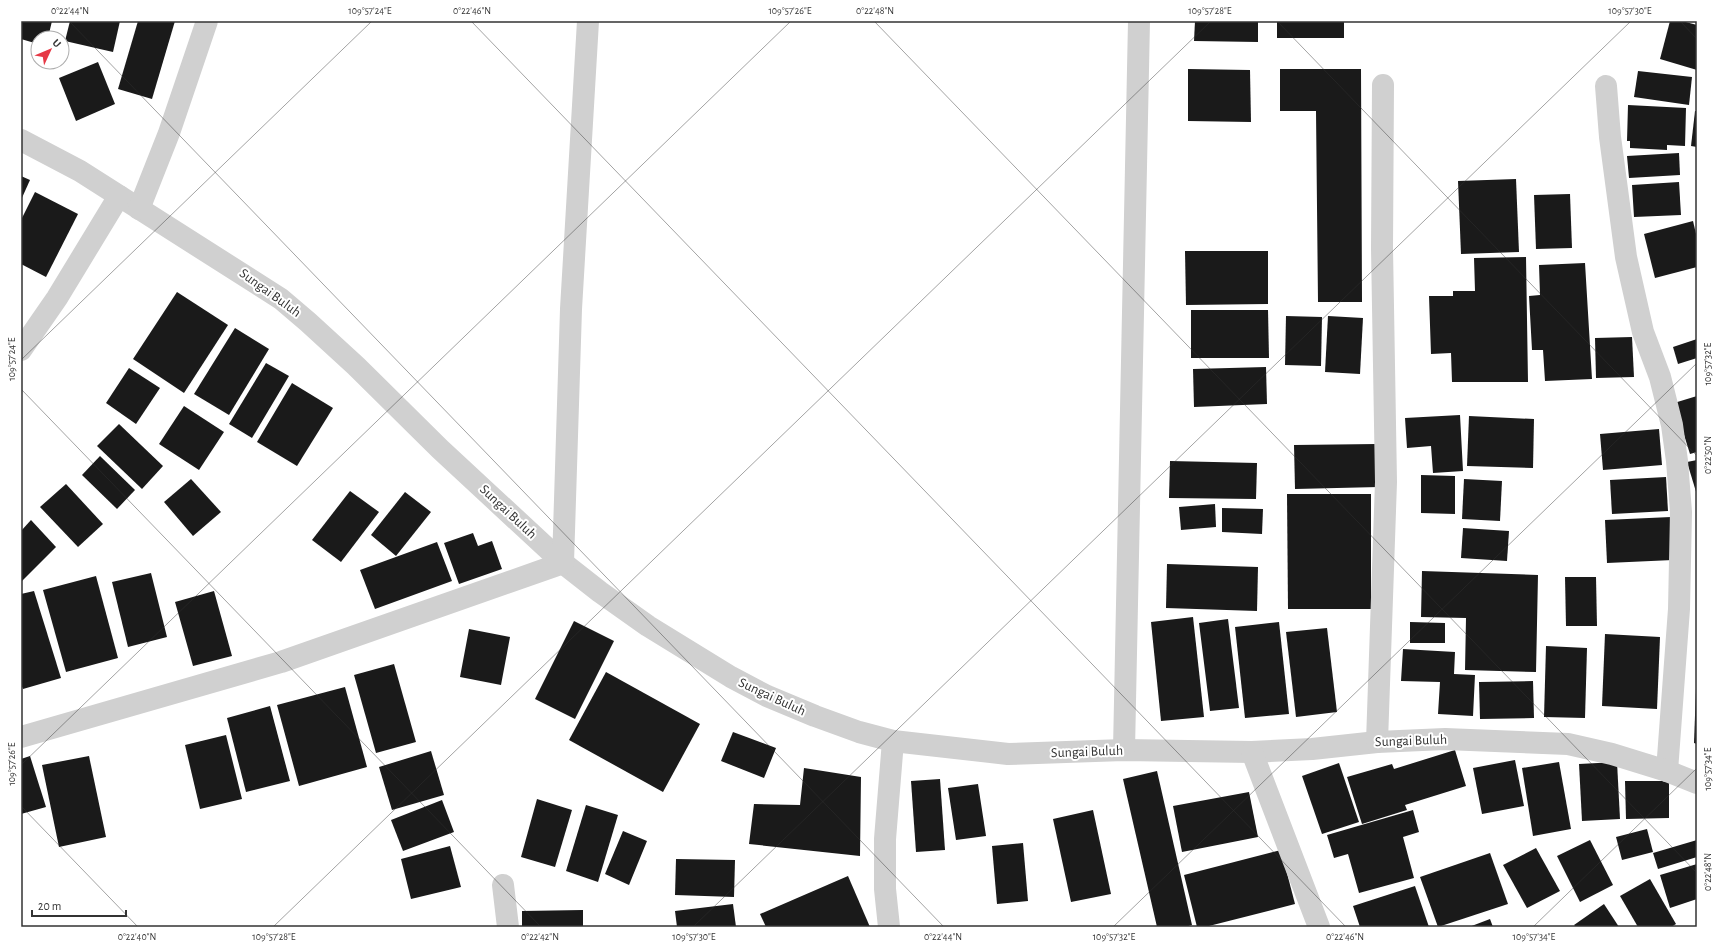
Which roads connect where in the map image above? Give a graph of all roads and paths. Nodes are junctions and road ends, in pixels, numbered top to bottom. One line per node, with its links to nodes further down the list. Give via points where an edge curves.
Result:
1 (207, 21): 8 (street, via 169,133)
2 (588, 21): 10 (street, via 571,309)
3 (1139, 21): 15 (street)
4 (1383, 85): 14 (street, via 1382,248 1386,482)
5 (1606, 86): 11 (street, via 1626,257 1643,332 1660,377 1672,425)
6 (21, 140): 7 (street, Sungai Buluh)
7 (119, 196): 8 (street, Sungai Buluh); 9 (street, via 57,298)
8 (139, 209): 10 (street, Sungai Buluh, via 281,299 356,366 440,449)
9 (21, 350)
10 (563, 563): 12 (street, via 281,662); 13 (street, Sungai Buluh, via 648,626 731,677 767,696 815,716)
11 (1688, 609): 17 (street)
12 (21, 737)
13 (893, 741): 15 (street, Sungai Buluh, via 1008,754); 21 (street, via 885,839 885,889)
14 (1377, 742): 16 (street, Sungai Buluh); 17 (street, Sungai Buluh, via 1445,739 1568,744)
15 (1124, 750): 16 (street, Sungai Buluh)
16 (1252, 752): 22 (street)
17 (1667, 771): 18 (street, Sungai Buluh)
18 (1697, 783)
19 (503, 885): 20 (street)
20 (508, 927)
21 (890, 927)
22 (1319, 927)

